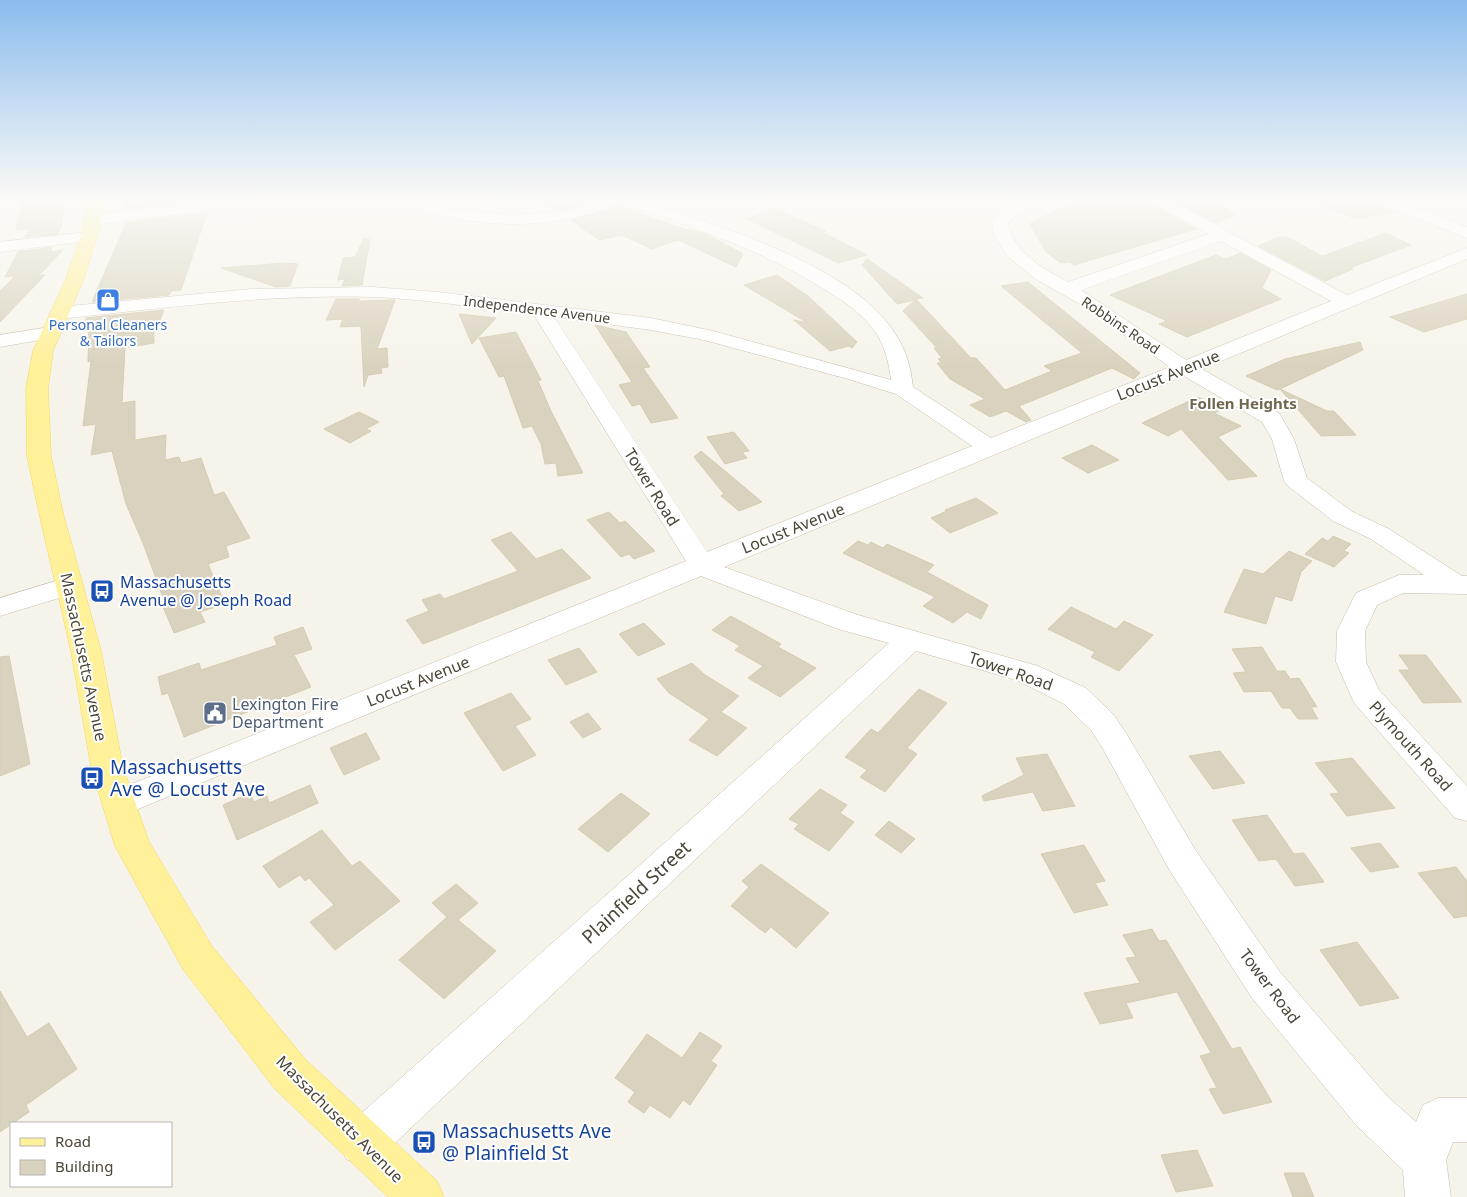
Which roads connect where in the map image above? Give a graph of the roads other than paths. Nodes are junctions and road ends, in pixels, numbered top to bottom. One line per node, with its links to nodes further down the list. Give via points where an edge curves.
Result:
1 (81, 256): 10 (main road, Massachusetts Avenue, via 74,281)
2 (776, 256): 13 (street, via 818,276 854,300 879,323 900,363)
3 (1018, 256): 7 (street, Robbins Road)
4 (1162, 256): 7 (street)
5 (1261, 256): 8 (street)
6 (1460, 256): 8 (street, Locust Avenue)
7 (1066, 289): 12 (street, Robbins Road)
8 (1346, 302): 12 (street, Locust Avenue)
9 (540, 310): 10 (street, Independence Avenue, via 372,292 300,292 242,295); 13 (street, Independence Avenue, via 651,324 706,335 855,374); 15 (street, Tower Road)
10 (54, 323): 11 (street, Independence Avenue); 17 (main road, Massachusetts Avenue, via 43,351 37,388 39,456)
11 (0, 342)
12 (1186, 368): 14 (street, Locust Avenue); 16 (street, Robbins Road, via 1271,418 1283,439 1296,481 1342,516 1380,534)
13 (903, 390): 14 (street, Independence Avenue)
14 (990, 448): 15 (street, Locust Avenue)
15 (702, 565): 19 (street, Tower Road, via 717,574 848,622); 20 (street, Locust Avenue)
16 (1461, 584): 21 (street, Plymouth Road, via 1399,584 1366,599 1351,631 1351,662 1366,696)
17 (69, 586): 18 (street); 20 (main road, Massachusetts Avenue, via 86,650 107,767)
18 (0, 607)
19 (911, 640): 23 (street, Plainfield Street); 24 (street, Tower Road, via 1027,673 1075,696 1091,710 1115,741 1183,861 1266,985)
20 (119, 803): 23 (main road, Massachusetts Avenue, via 133,846 197,957 290,1074)
21 (1467, 808)
22 (1467, 1120): 24 (street, via 1438,1120)
23 (362, 1143): 25 (main road, Massachusetts Avenue)
24 (1426, 1179)
25 (421, 1197)

